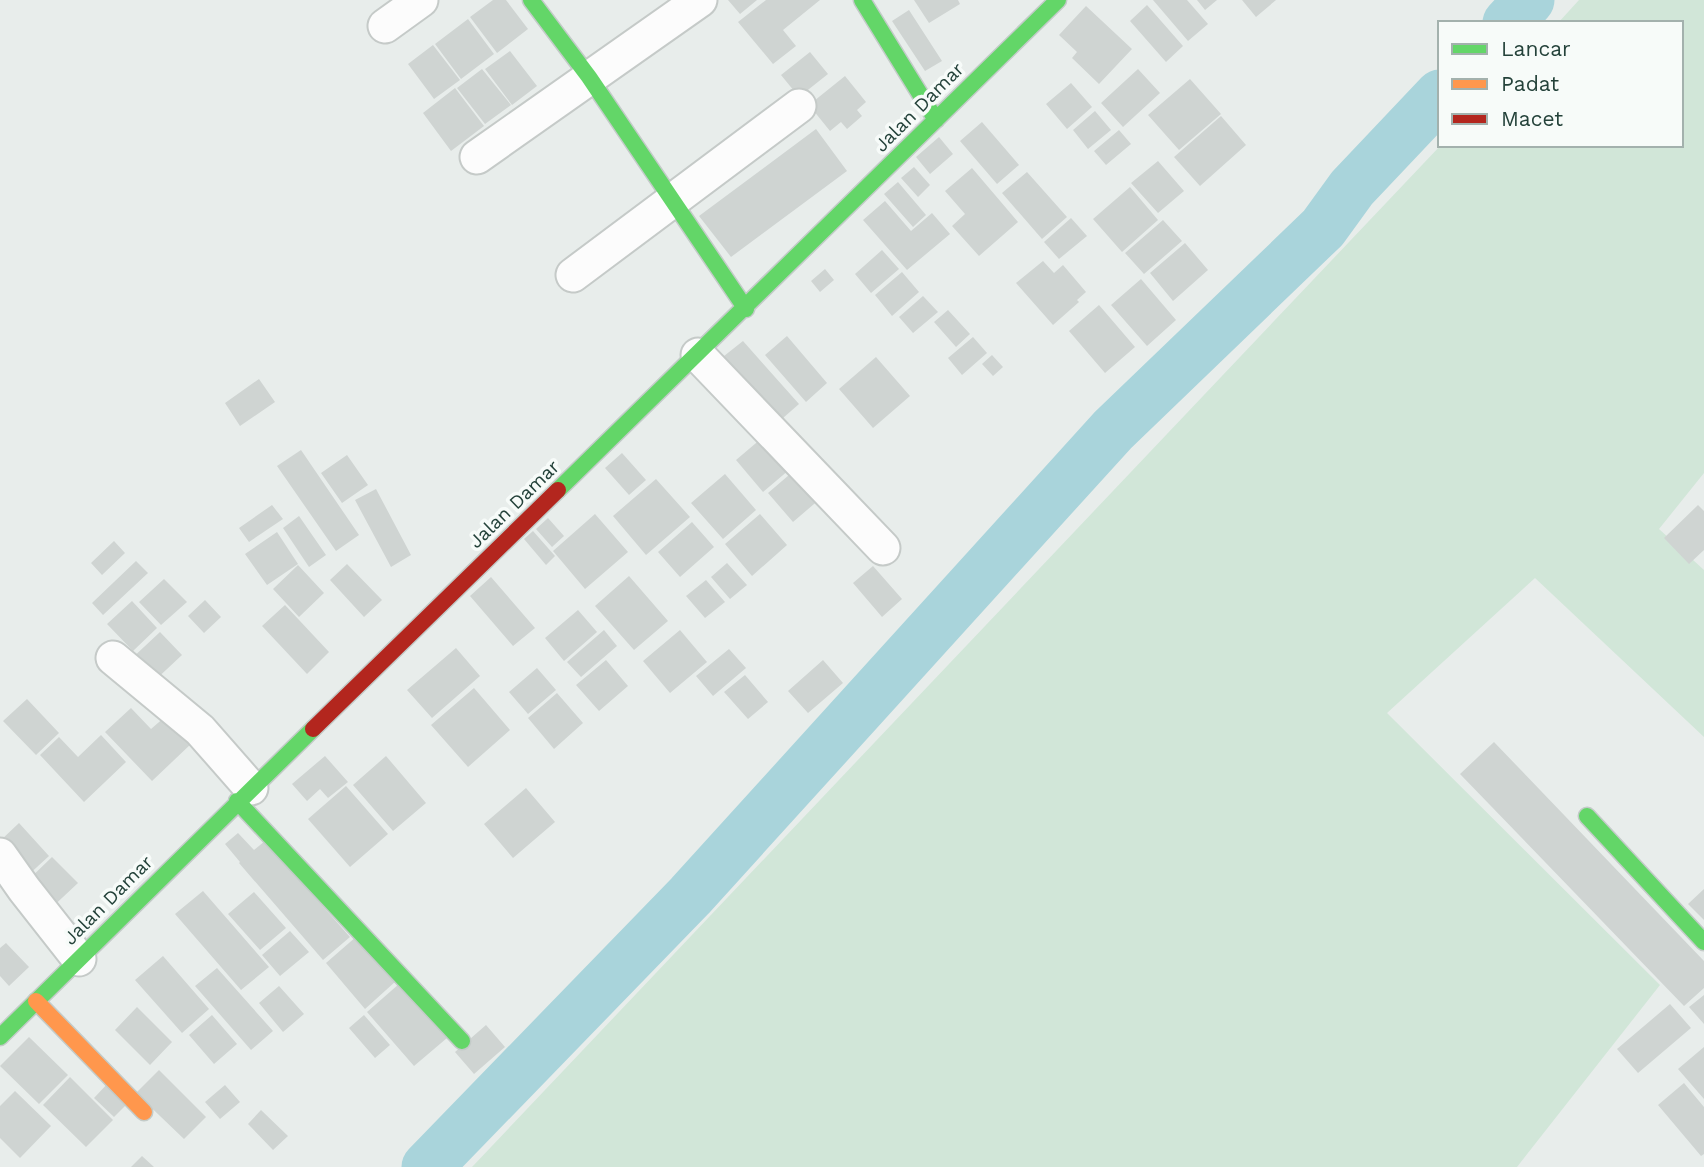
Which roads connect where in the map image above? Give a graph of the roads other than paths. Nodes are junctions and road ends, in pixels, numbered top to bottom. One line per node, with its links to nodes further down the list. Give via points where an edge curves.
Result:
1 (421, 0): 6 (street)
2 (531, 0): 7 (street)
3 (699, 0): 7 (street)
4 (862, 0): 9 (street)
5 (1058, 0): 9 (street, Jalan Damar)
6 (386, 26)
7 (589, 77): 10 (street); 11 (street)
8 (799, 106): 11 (street)
9 (936, 120): 13 (street, Jalan Damar)
10 (477, 157)
11 (673, 201): 12 (street); 13 (street)
12 (573, 275)
13 (746, 309): 14 (street, Jalan Damar)
14 (698, 355): 15 (street); 17 (street, Jalan Damar)
15 (883, 548)
16 (113, 659): 17 (street, via 200,730)
17 (244, 795): 21 (street, Jalan Damar); 24 (street)
18 (1587, 817): 20 (street)
19 (0, 855): 21 (street)
20 (1704, 942)
21 (79, 959): 22 (street, Jalan Damar)
22 (36, 1001): 23 (street, Jalan Damar); 25 (street)
23 (0, 1037)
24 (462, 1041)
25 (144, 1112)

